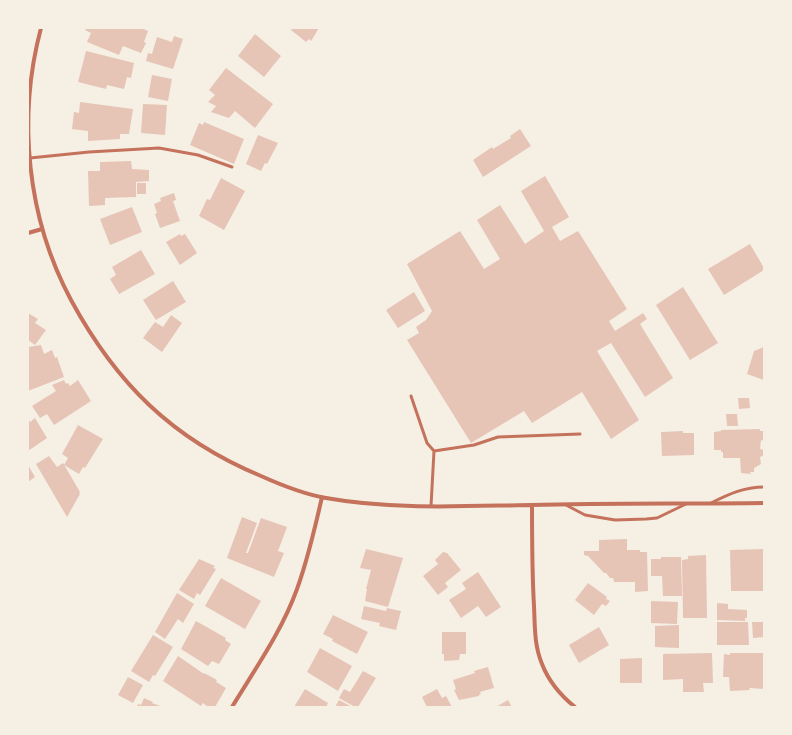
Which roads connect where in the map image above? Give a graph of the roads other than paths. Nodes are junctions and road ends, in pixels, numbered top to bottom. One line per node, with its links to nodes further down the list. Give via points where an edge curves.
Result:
1 (41, 28): 3 (street)
2 (28, 64): 3 (street)
3 (34, 65): 4 (street, via 29,100)
4 (30, 158): 5 (lane, via 159,148 198,155); 6 (street, via 34,198)
5 (232, 167)
6 (42, 229): 7 (street); 12 (street, via 64,286 87,329 117,370 154,410 179,431 217,455 280,484)
7 (28, 233)
8 (411, 396): 10 (lane, via 427,443)
9 (580, 434): 10 (lane, via 498,437 474,445)
10 (434, 451): 18 (lane)
11 (764, 487): 15 (lane, via 739,490)
12 (322, 497): 18 (street, via 369,503); 19 (street, via 309,554 297,590 276,634)
13 (764, 503): 15 (street)
14 (686, 504): 15 (street); 17 (street); 17 (lane, via 657,518 615,520 585,515)
15 (709, 504)
16 (532, 505): 17 (street); 18 (street); 20 (street, via 532,568 538,653 555,689)
17 (566, 505)
18 (431, 506)
19 (232, 707)
20 (575, 707)

